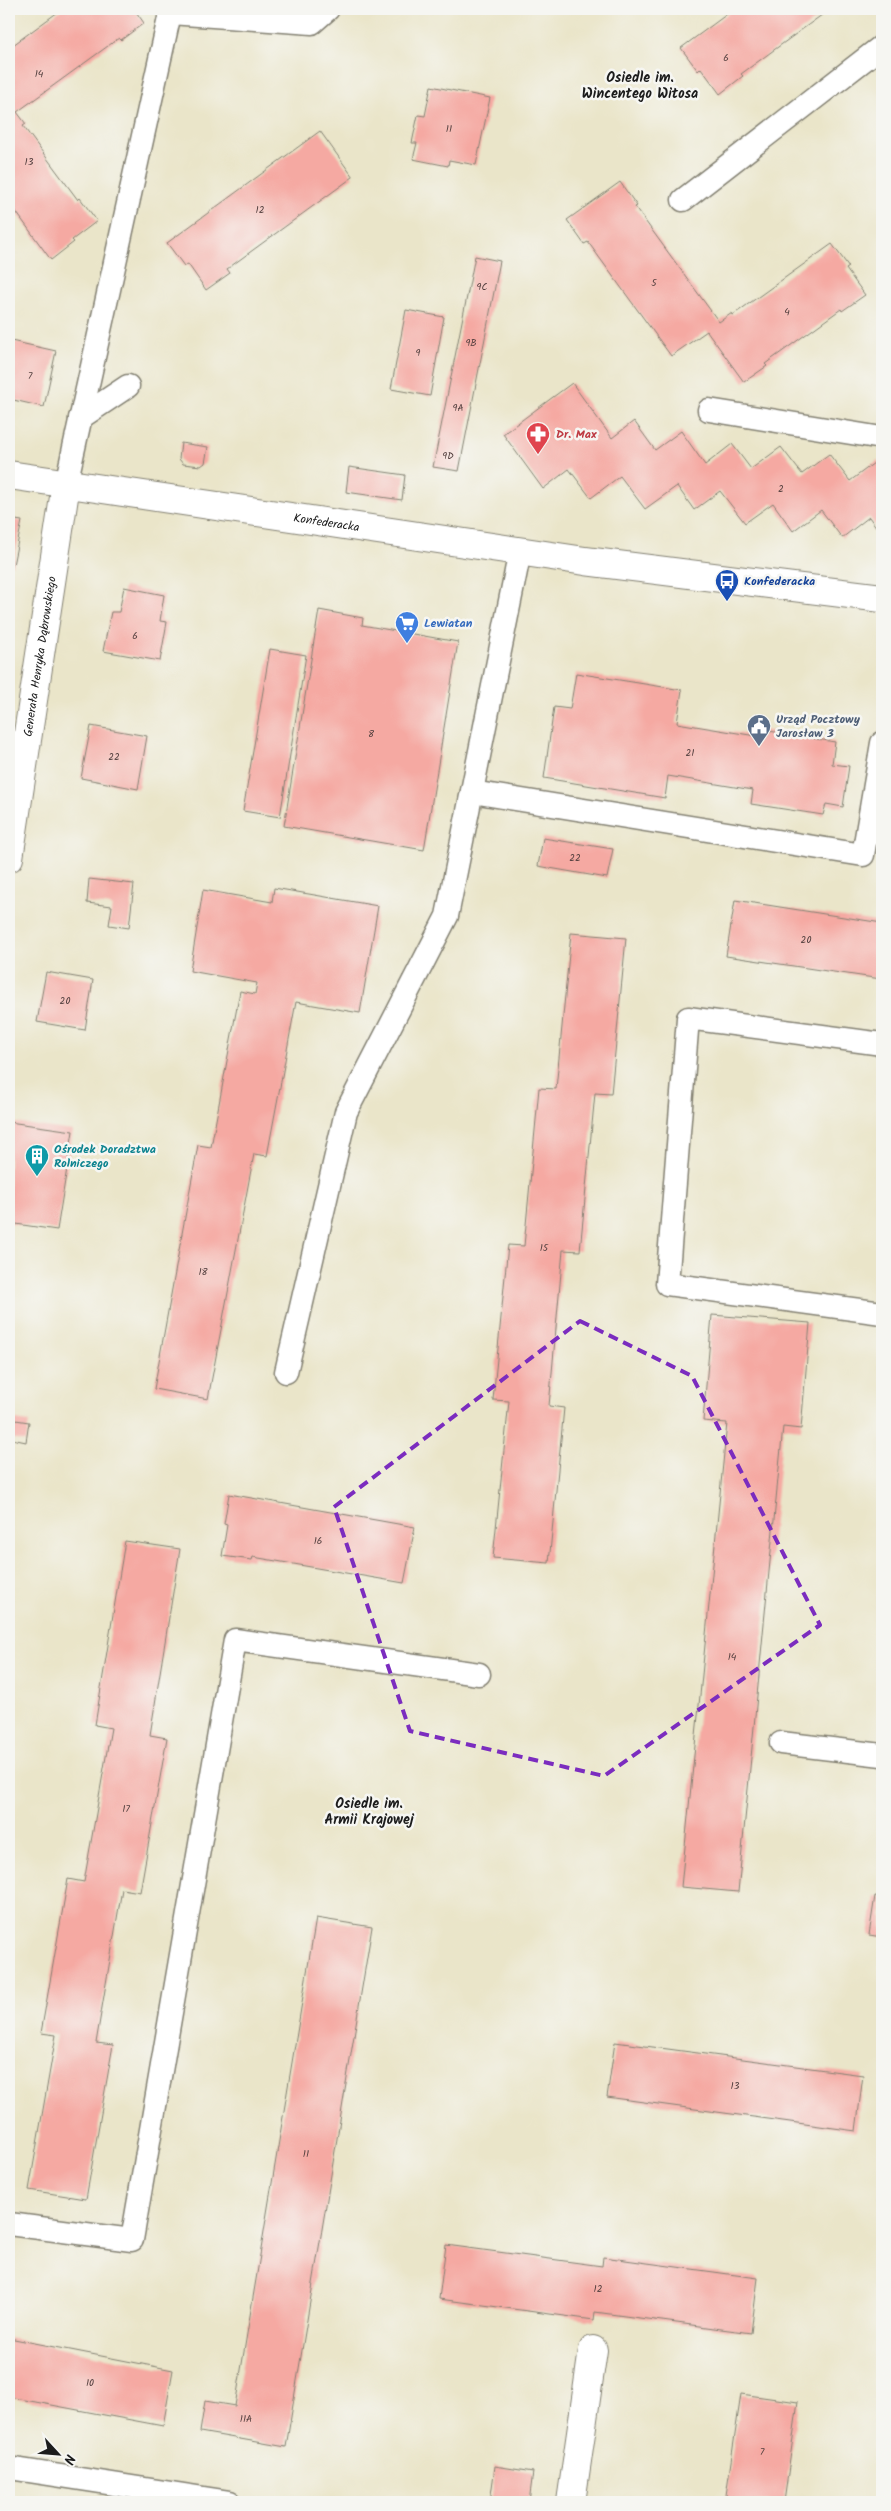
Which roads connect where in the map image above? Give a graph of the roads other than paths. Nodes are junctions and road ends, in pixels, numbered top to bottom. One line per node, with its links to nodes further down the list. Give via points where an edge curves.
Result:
1 (328, 9): 2 (lane, via 312,23)
2 (170, 11): 7 (lane)
3 (882, 46): 4 (lane)
4 (682, 200)
5 (128, 386): 7 (lane)
6 (709, 410): 8 (lane)
7 (80, 418): 10 (lane)
8 (882, 438)
9 (9, 475): 10 (street, Konfederacka)
10 (66, 484): 11 (street, Konfederacka); 15 (street, Generała Henryka Dąbrowskiego)
11 (520, 551): 12 (street, Konfederacka); 14 (lane)
12 (882, 598)
13 (882, 743): 14 (lane, via 863,855)
14 (472, 792): 18 (lane, via 447,916 346,1112)
15 (9, 858)
16 (882, 1044): 17 (lane, via 688,1018 668,1284)
17 (882, 1313)
18 (286, 1372)
19 (480, 1674): 22 (lane, via 235,1640 132,2240)
20 (781, 1743): 21 (lane)
21 (882, 1755)
22 (9, 2224)
23 (593, 2350): 26 (street)
24 (9, 2468): 25 (lane)
25 (230, 2502)
26 (571, 2502)

